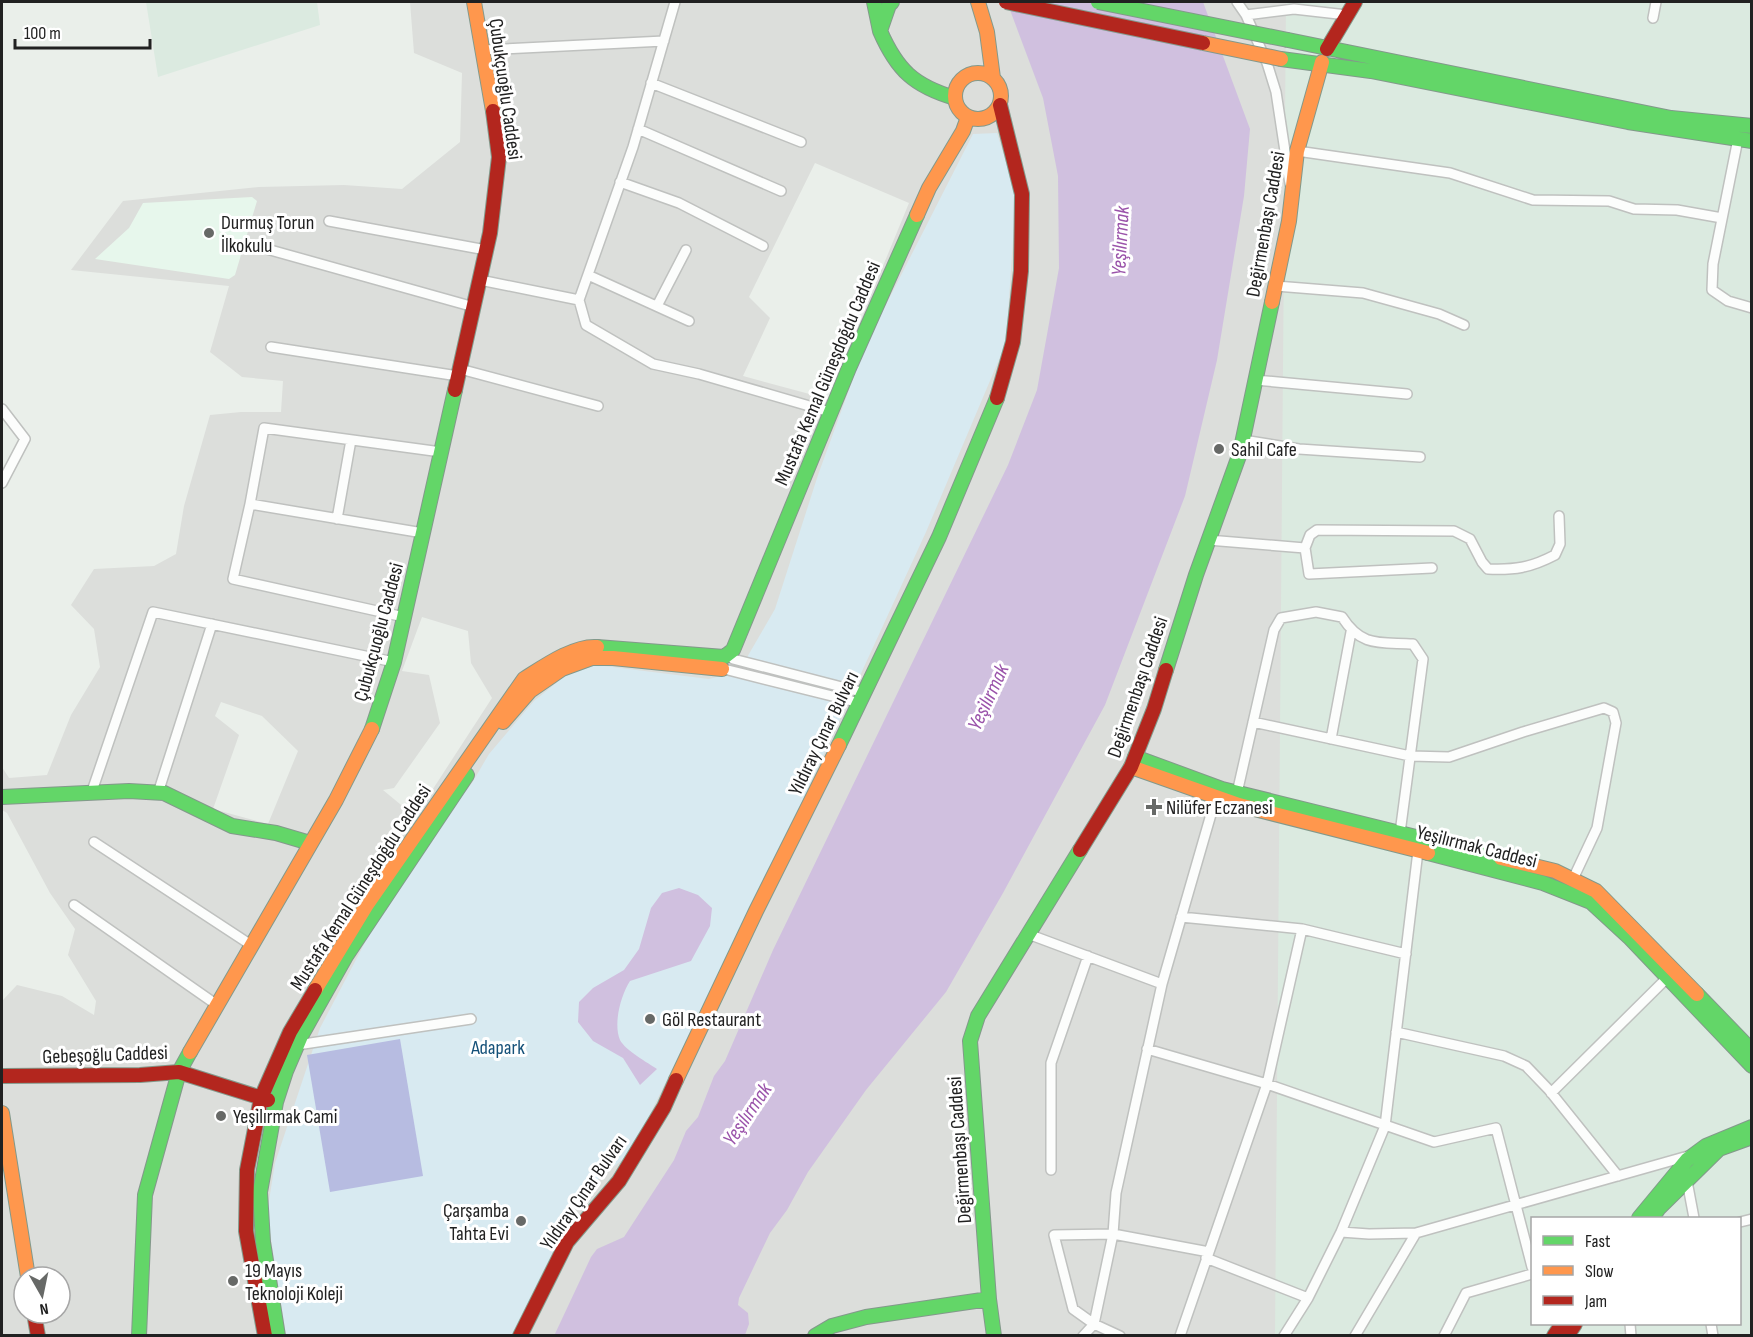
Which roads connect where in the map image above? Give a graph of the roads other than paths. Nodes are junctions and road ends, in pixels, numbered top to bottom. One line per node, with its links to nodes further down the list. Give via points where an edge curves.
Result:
1 (474, 2): 16 (main road, Çubukçuoğlu Caddesi)
2 (675, 2): 15 (street)
3 (874, 2): 14 (main road)
4 (892, 2): 14 (main road)
5 (978, 2): 18 (main road, via 987,32)
6 (1006, 2): 17 (main road, bridge, via 1281,59)
7 (1098, 2): 17 (main road, bridge, via 1288,40)
8 (1237, 2): 11 (street)
9 (1355, 2): 12 (main road, Değirmenbaşı Caddesi)
10 (1656, 2): 13 (street)
11 (1246, 15): 12 (street, via 1294,9); 30 (street, via 1276,92)
12 (1347, 15): 17 (main road, Değirmenbaşı Caddesi)
13 (1653, 18)
14 (880, 31): 20 (main road, via 887,51 912,80 932,92)
15 (664, 41): 16 (street); 19 (street)
16 (483, 50): 36 (main road, Çubukçuoğlu Caddesi, via 500,157)
17 (1325, 56): 23 (main road, via 1671,118); 25 (main road, via 1688,134); 27 (main road, Değirmenbaşı Caddesi)
18 (993, 78): 20 (main road, via 979,73 964,78); 21 (main road, via 1001,91)
19 (651, 83): 24 (street); 26 (street)
20 (955, 98): 22 (main road)
21 (1000, 105): 22 (main road, via 983,119); 70 (main road, Yıldıray Çınar Bulvarı, via 1022,194 1021,270 1013,342 994,407 939,537)
22 (968, 117): 52 (main road, Mustafa Kemal Güneşdoğdu Caddesi, via 929,188)
23 (1752, 126)
24 (638, 129): 28 (street); 29 (street)
25 (1745, 140): 31 (street)
26 (801, 142)
27 (1297, 151): 30 (main road, Değirmenbaşı Caddesi); 31 (street, via 1450,173 1533,200 1609,201 1634,209 1677,210)
28 (621, 182): 34 (street, via 679,203); 37 (street)
29 (781, 191)
30 (1293, 198): 39 (main road, Değirmenbaşı Caddesi)
31 (1722, 218): 43 (street, via 1712,290 1728,301)
32 (329, 221): 36 (street)
33 (256, 246): 42 (street)
34 (763, 246)
35 (686, 249): 41 (street)
36 (486, 250): 38 (main road, Çubukçuoğlu Caddesi)
37 (588, 275): 40 (street); 41 (street)
38 (480, 280): 40 (street); 42 (main road, Çubukçuoğlu Caddesi)
39 (1276, 286): 45 (street, via 1363,293); 48 (main road, Değirmenbaşı Caddesi)
40 (579, 300): 52 (street, via 586,325 653,364)
41 (657, 306): 44 (street)
42 (474, 307): 47 (main road, Çubukçuoğlu Caddesi)
43 (1752, 308)
44 (689, 321)
45 (1464, 325)
46 (271, 347): 47 (street)
47 (459, 372): 50 (street); 55 (main road, Çubukçuoğlu Caddesi)
48 (1255, 380): 49 (street); 54 (main road, Değirmenbaşı Caddesi)
49 (1407, 394)
50 (598, 406)
51 (2, 409): 57 (street, via 25,439)
52 (830, 412): 68 (main road, Mustafa Kemal Güneşdoğdu Caddesi)
53 (351, 440): 55 (street); 58 (street, via 264,428); 60 (street)
54 (1243, 440): 56 (street, via 1299,449); 62 (main road, Değirmenbaşı Caddesi)
55 (441, 452): 61 (main road, Çubukçuoğlu Caddesi)
56 (1420, 457)
57 (2, 483)
58 (250, 504): 60 (street); 65 (street, via 233,579)
59 (1559, 516): 63 (street, via 1560,544 1555,555 1535,566 1511,570 1488,569 1470,539 1454,531 1317,530 1310,535)
60 (337, 519): 61 (street)
61 (423, 533): 65 (main road, Çubukçuoğlu Caddesi)
62 (1208, 540): 63 (street); 74 (main road, Değirmenbaşı Caddesi)
63 (1305, 548): 64 (street, via 1309,574)
64 (1432, 568)
65 (404, 617): 69 (main road, Çubukçuoğlu Caddesi)
66 (212, 624): 69 (street); 75 (street); 77 (street, via 153,612)
67 (1351, 632): 71 (street, via 1342,618 1316,612 1281,618 1274,630); 72 (street); 73 (street, via 1366,641 1413,644 1423,659)
68 (728, 661): 70 (street); 85 (main road, via 592,658 562,669 530,691 495,731 442,815)
69 (394, 662): 82 (main road, Çubukçuoğlu Caddesi, via 369,737)
70 (862, 698): 134 (main road, Yıldıray Çınar Bulvarı, via 664,1107 619,1180 567,1242)
71 (1253, 722): 72 (street); 76 (street)
72 (1331, 739): 73 (street)
73 (1410, 756): 80 (street); 84 (street, via 1449,757 1604,708 1613,712 1616,723 1597,828)
74 (1133, 762): 76 (main road, Yeşilırmak Caddesi); 79 (main road, Yeşilırmak Caddesi); 89 (main road, Değirmenbaşı Caddesi)
75 (158, 793): 77 (main road); 82 (main road, via 232,826)
76 (1237, 793): 80 (main road, Yeşilırmak Caddesi)
77 (91, 794): 78 (main road)
78 (2, 797)
79 (1216, 797): 83 (main road, Yeşilırmak Caddesi); 87 (street)
80 (1400, 833): 84 (main road, Yeşilırmak Caddesi, via 1555,871)
81 (94, 842): 90 (street)
82 (310, 843): 90 (main road, Çubukçuoğlu Caddesi)
83 (1418, 851): 91 (street); 93 (main road, Yeşilırmak Caddesi, via 1543,883 1591,902)
84 (1573, 879): 100 (main road, Yeşilırmak Caddesi, via 1596,891)
85 (380, 893): 98 (main road, Mustafa Kemal Güneşdoğdu Caddesi); 106 (main road, Mustafa Kemal Güneşdoğdu Caddesi, via 290,1032)
86 (74, 905): 95 (street)
87 (1181, 917): 88 (street); 94 (street)
88 (1302, 929): 91 (street); 104 (street)
89 (1028, 934): 92 (street); 128 (main road, Değirmenbaşı Caddesi, via 978,1016 970,1041)
90 (251, 945): 95 (main road, Çubukçuoğlu Caddesi)
91 (1406, 954): 97 (street)
92 (1088, 956): 94 (street); 113 (street, via 1051,1063)
93 (1667, 978): 101 (main road, Yeşilırmak Caddesi); 105 (street)
94 (1162, 984): 99 (street)
95 (217, 1005): 102 (main road, Çubukçuoğlu Caddesi)
96 (471, 1019): 98 (street)
97 (1396, 1032): 105 (street, via 1504,1056 1526,1066); 109 (street)
98 (297, 1045): 107 (main road, Mustafa Kemal Güneşdoğdu Caddesi)
99 (1148, 1049): 104 (street); 122 (street, via 1116,1193)
100 (1752, 1051)
101 (1752, 1066)
102 (179, 1072): 103 (main road, Gebeşoğlu Caddesi); 106 (main road, Gebeşoğlu Caddesi); 131 (main road, Çubukçuoğlu Caddesi, via 145,1195)
103 (2, 1076)
104 (1267, 1084): 109 (street); 123 (street)
105 (1551, 1093): 114 (street)
106 (261, 1098): 107 (main road, Gebeşoğlu Caddesi); 132 (main road, Mustafa Kemal Güneşdoğdu Caddesi, via 247,1170 246,1231)
107 (276, 1102): 133 (main road, Mustafa Kemal Güneşdoğdu Caddesi, via 260,1192 263,1242)
108 (2, 1113): 125 (main road)
109 (1385, 1126): 116 (street, via 1434,1142 1496,1128); 120 (street)
110 (1752, 1126): 112 (main road, via 1706,1146)
111 (1752, 1137): 115 (main road, via 1719,1149)
112 (1695, 1155): 114 (street); 117 (main road)
113 (1051, 1170)
114 (1618, 1176): 116 (street)
115 (1687, 1181): 118 (main road); 119 (street)
116 (1516, 1205): 121 (street); 124 (street)
117 (1640, 1217)
118 (1653, 1217)
119 (1694, 1217)
120 (1341, 1232): 121 (street); 127 (street)
121 (1416, 1233): 141 (street)
122 (1113, 1234): 123 (street); 129 (street); 129 (street, via 1054,1235 1073,1309)
123 (1208, 1255): 127 (street); 139 (street)
124 (1531, 1260)
125 (26, 1265)
126 (1531, 1275): 142 (street, via 1466,1293)
127 (1308, 1298): 140 (street)
128 (989, 1299): 130 (main road, via 866,1317); 136 (main road, Değirmenbaşı Caddesi)
129 (1094, 1324): 137 (street); 138 (street)
130 (833, 1331): 135 (main road)
131 (139, 1335)
132 (265, 1335)
133 (278, 1335)
134 (520, 1335)
135 (815, 1335)
136 (994, 1335)
137 (1083, 1335)
138 (1120, 1335)
139 (1180, 1335)
140 (1284, 1335)
141 (1355, 1335)
142 (1444, 1335)

